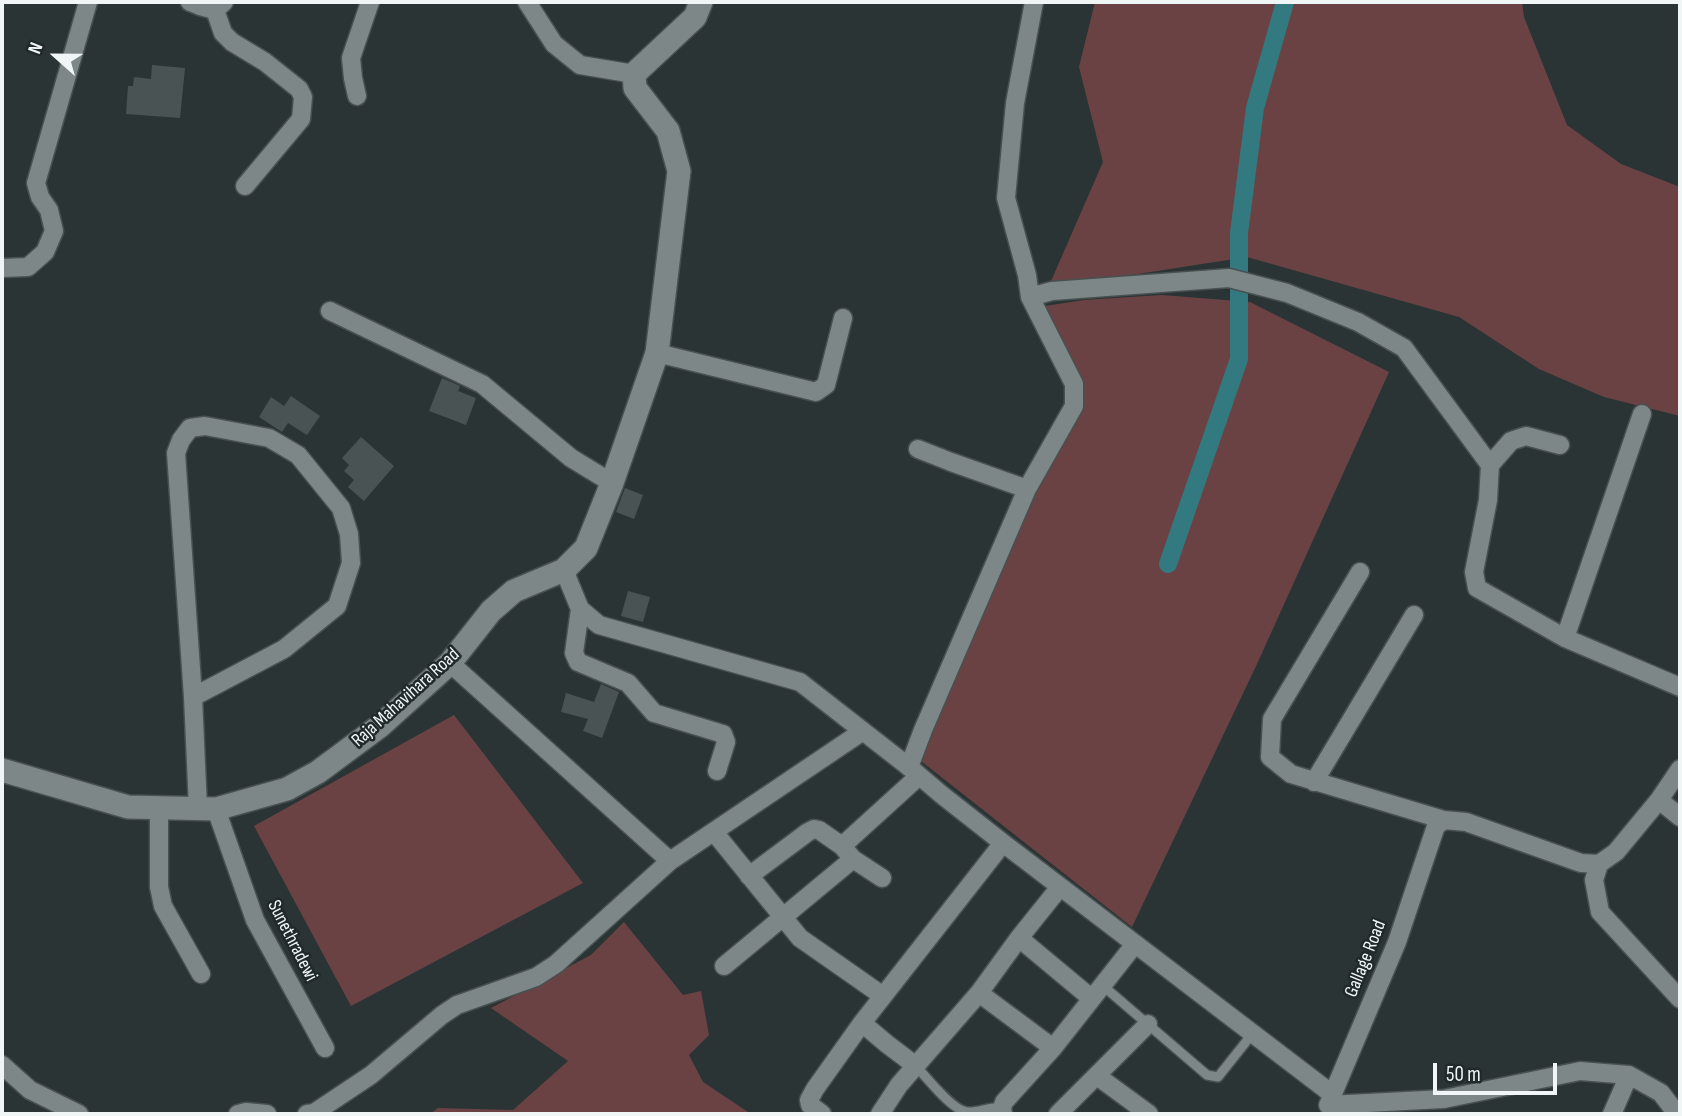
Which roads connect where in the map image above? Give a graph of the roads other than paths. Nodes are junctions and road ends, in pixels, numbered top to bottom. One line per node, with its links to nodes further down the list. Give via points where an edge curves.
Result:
1 (88, 2): 11 (street, via 36,183 54,231 45,252 28,267)
2 (190, 2): 7 (street)
3 (370, 2): 9 (street, via 351,58)
4 (527, 2): 8 (street, via 554,44 580,65)
5 (701, 2): 8 (street, via 695,17)
6 (1034, 2): 12 (street, via 1015,103 1006,198)
7 (220, 6): 10 (street, via 223,33 299,89 303,97 301,119)
8 (634, 74): 15 (street, Raja Mahavihara Road, via 635,88 668,131 680,171)
9 (357, 96)
10 (245, 186)
11 (2, 268)
12 (1030, 297): 19 (street, via 1052,291 1229,278 1287,293 1359,322 1404,348); 21 (street, via 1074,384 1074,406)
13 (330, 311): 20 (street, via 482,384 571,458)
14 (843, 318): 15 (street, via 826,385 816,392)
15 (657, 353): 20 (street, Raja Mahavihara Road)
16 (1642, 414): 26 (street)
17 (1560, 444): 19 (street, via 1526,436 1511,441)
18 (918, 449): 21 (street)
19 (1490, 465): 26 (street, via 1474,572 1477,588)
20 (611, 483): 22 (street, Raja Mahavihara Road, via 586,548)
21 (1027, 489): 34 (street, via 923,730)
22 (564, 570): 24 (street); 27 (street, Raja Mahavihara Road, via 514,591 491,611)
23 (1360, 572): 35 (street, via 1272,719 1270,757 1291,775)
24 (580, 609): 30 (street, via 599,625 800,682); 33 (street, via 574,653 578,662 628,682 654,713 723,734 726,742)
25 (1414, 615): 35 (street)
26 (1565, 638): 28 (street)
27 (450, 663): 38 (street, Raja Mahavihara Road, via 380,726 318,772 288,789); 44 (street)
28 (1680, 686)
29 (193, 697): 29 (street, Sunethradewi, via 176,453 191,428 205,426 269,438 298,455 341,508 351,563 337,606 285,649); 38 (street, Sunethradewi)
30 (863, 731): 34 (street); 41 (street)
31 (1680, 769): 36 (street)
32 (2, 770): 37 (street, Raja Mahavihara Road, via 128,807)
33 (716, 771)
34 (914, 771): 42 (street); 43 (street)
35 (1314, 782): 40 (street)
36 (1659, 800): 39 (street); 45 (street, via 1616,852)
37 (159, 808): 38 (street, Raja Mahavihara Road); 53 (street, via 163,906)
38 (207, 809): 61 (street, Sunethradewi, via 255,920)
39 (1680, 817)
40 (1444, 820): 45 (street, via 1466,822 1581,863); 67 (street, Gallage Road, via 1436,826 1397,942)
41 (713, 832): 44 (street); 46 (street)
42 (1003, 844): 48 (street); 56 (street)
43 (847, 852): 46 (street, via 814,829); 47 (street); 49 (street)
44 (670, 861): 73 (street, via 556,964 536,977 457,1005 371,1075)
45 (1599, 864): 57 (street, via 1594,880 1600,912)
46 (749, 876): 49 (street)
47 (882, 878)
48 (1060, 887): 50 (street); 51 (street)
49 (782, 918): 52 (street); 56 (street, via 800,938)
50 (1019, 938): 54 (street); 55 (street)
51 (1135, 944): 54 (street); 60 (street)
52 (724, 966)
53 (201, 974)
54 (1096, 991): 59 (lane); 62 (street)
55 (979, 993): 62 (street); 64 (street)
56 (883, 996): 58 (street)
57 (1680, 999)
58 (862, 1023): 64 (street); 74 (street, via 809,1100)
59 (1148, 1024): 60 (lane, via 1207,1075 1218,1077); 66 (street)
60 (1252, 1033): 67 (street)
61 (326, 1048)
62 (1053, 1048): 69 (street, via 1004,1102)
63 (2, 1065): 70 (street, via 30,1090)
64 (916, 1066): 69 (lane, via 957,1109 969,1112 993,1107); 75 (street)
65 (1629, 1075): 68 (street, via 1580,1071); 78 (street); 79 (street, via 1661,1093)
66 (1097, 1076): 76 (street); 77 (street)
67 (1328, 1104): 68 (street)
68 (1445, 1106)
69 (1002, 1111)
70 (79, 1114)
71 (238, 1114): 72 (street)
72 (267, 1114)
73 (307, 1114)
74 (822, 1114)
75 (880, 1114)
76 (1058, 1114)
77 (1149, 1114)
78 (1612, 1114)
79 (1677, 1114)

